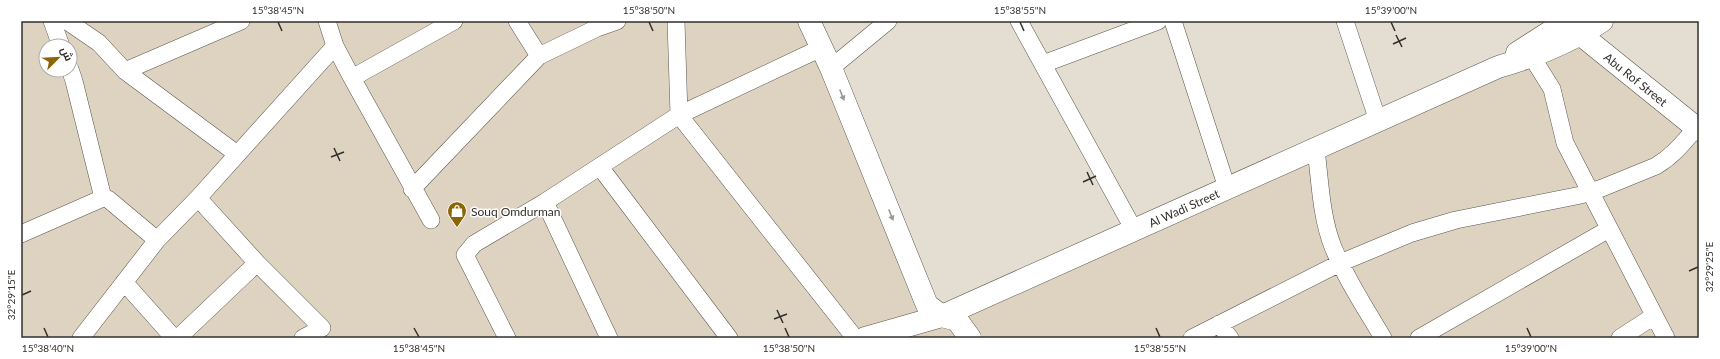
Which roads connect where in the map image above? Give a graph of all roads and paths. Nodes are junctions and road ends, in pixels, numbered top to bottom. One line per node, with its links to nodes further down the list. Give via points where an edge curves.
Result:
1 (52, 21): 18 (street)
2 (67, 21): 26 (street, via 99,43)
3 (242, 21): 26 (street)
4 (327, 21): 19 (street)
5 (454, 21): 28 (street)
6 (517, 21): 21 (street)
7 (617, 21): 16 (street)
8 (676, 21): 29 (street)
9 (809, 21): 20 (main road)
10 (888, 21): 25 (street)
11 (1019, 21): 23 (street)
12 (1158, 21): 23 (street)
13 (1173, 21): 35 (street)
14 (1345, 21): 30 (street)
15 (1602, 21): 17 (main road)
16 (597, 25): 21 (street)
17 (1570, 25): 22 (main road); 24 (main road, via 1527,46); 31 (main road, Abu Rof Street)
18 (58, 38)
19 (335, 46): 28 (street); 33 (street)
20 (821, 48): 25 (main road); 29 (street)
21 (539, 56): 36 (street)
22 (1532, 58): 24 (main road); 37 (street, via 1552,89 1565,143)
23 (1043, 64): 43 (street)
24 (1498, 67): 30 (main road, Al Wadi Street)
25 (831, 68): 49 (main road, one-way to 49, via 927,305)
26 (125, 71): 33 (street)
27 (73, 78): 38 (street)
28 (352, 78): 36 (street)
29 (679, 115): 34 (street); 57 (street)
30 (1378, 120): 32 (main road, Al Wadi Street)
31 (1698, 129): 37 (street, via 1672,156 1660,164)
32 (1316, 149): 35 (main road, Al Wadi Street); 47 (street, via 1328,230)
33 (237, 154): 39 (street)
34 (600, 167): 40 (street); 56 (street)
35 (1227, 188): 43 (main road, Al Wadi Street)
36 (412, 189): 41 (street)
37 (1591, 192): 42 (street); 47 (street, via 1432,226)
38 (103, 198): 44 (street); 45 (street, via 108,199)
39 (198, 198): 45 (street); 46 (street)
40 (545, 202): 54 (street, via 474,244 465,255); 55 (street)
41 (431, 220)
42 (1609, 229): 50 (street); 63 (street)
43 (1134, 230): 49 (main road, Al Wadi Street)
44 (21, 234)
45 (156, 240): 48 (street)
46 (257, 263): 48 (street, via 179,337 173,337); 53 (street, via 322,328)
47 (1340, 263): 51 (street); 62 (street)
48 (124, 282): 52 (street)
49 (942, 316): 58 (main road, Al Wadi Street); 59 (main road, via 957,320)
50 (1654, 316): 64 (street); 65 (street)
51 (1219, 324): 60 (street); 61 (street)
52 (81, 338)
53 (302, 338)
54 (507, 338)
55 (609, 338)
56 (729, 338)
57 (855, 338)
58 (865, 338)
59 (970, 338)
60 (1192, 338)
61 (1230, 338)
62 (1383, 338)
63 (1419, 338)
64 (1620, 338)
65 (1666, 338)

